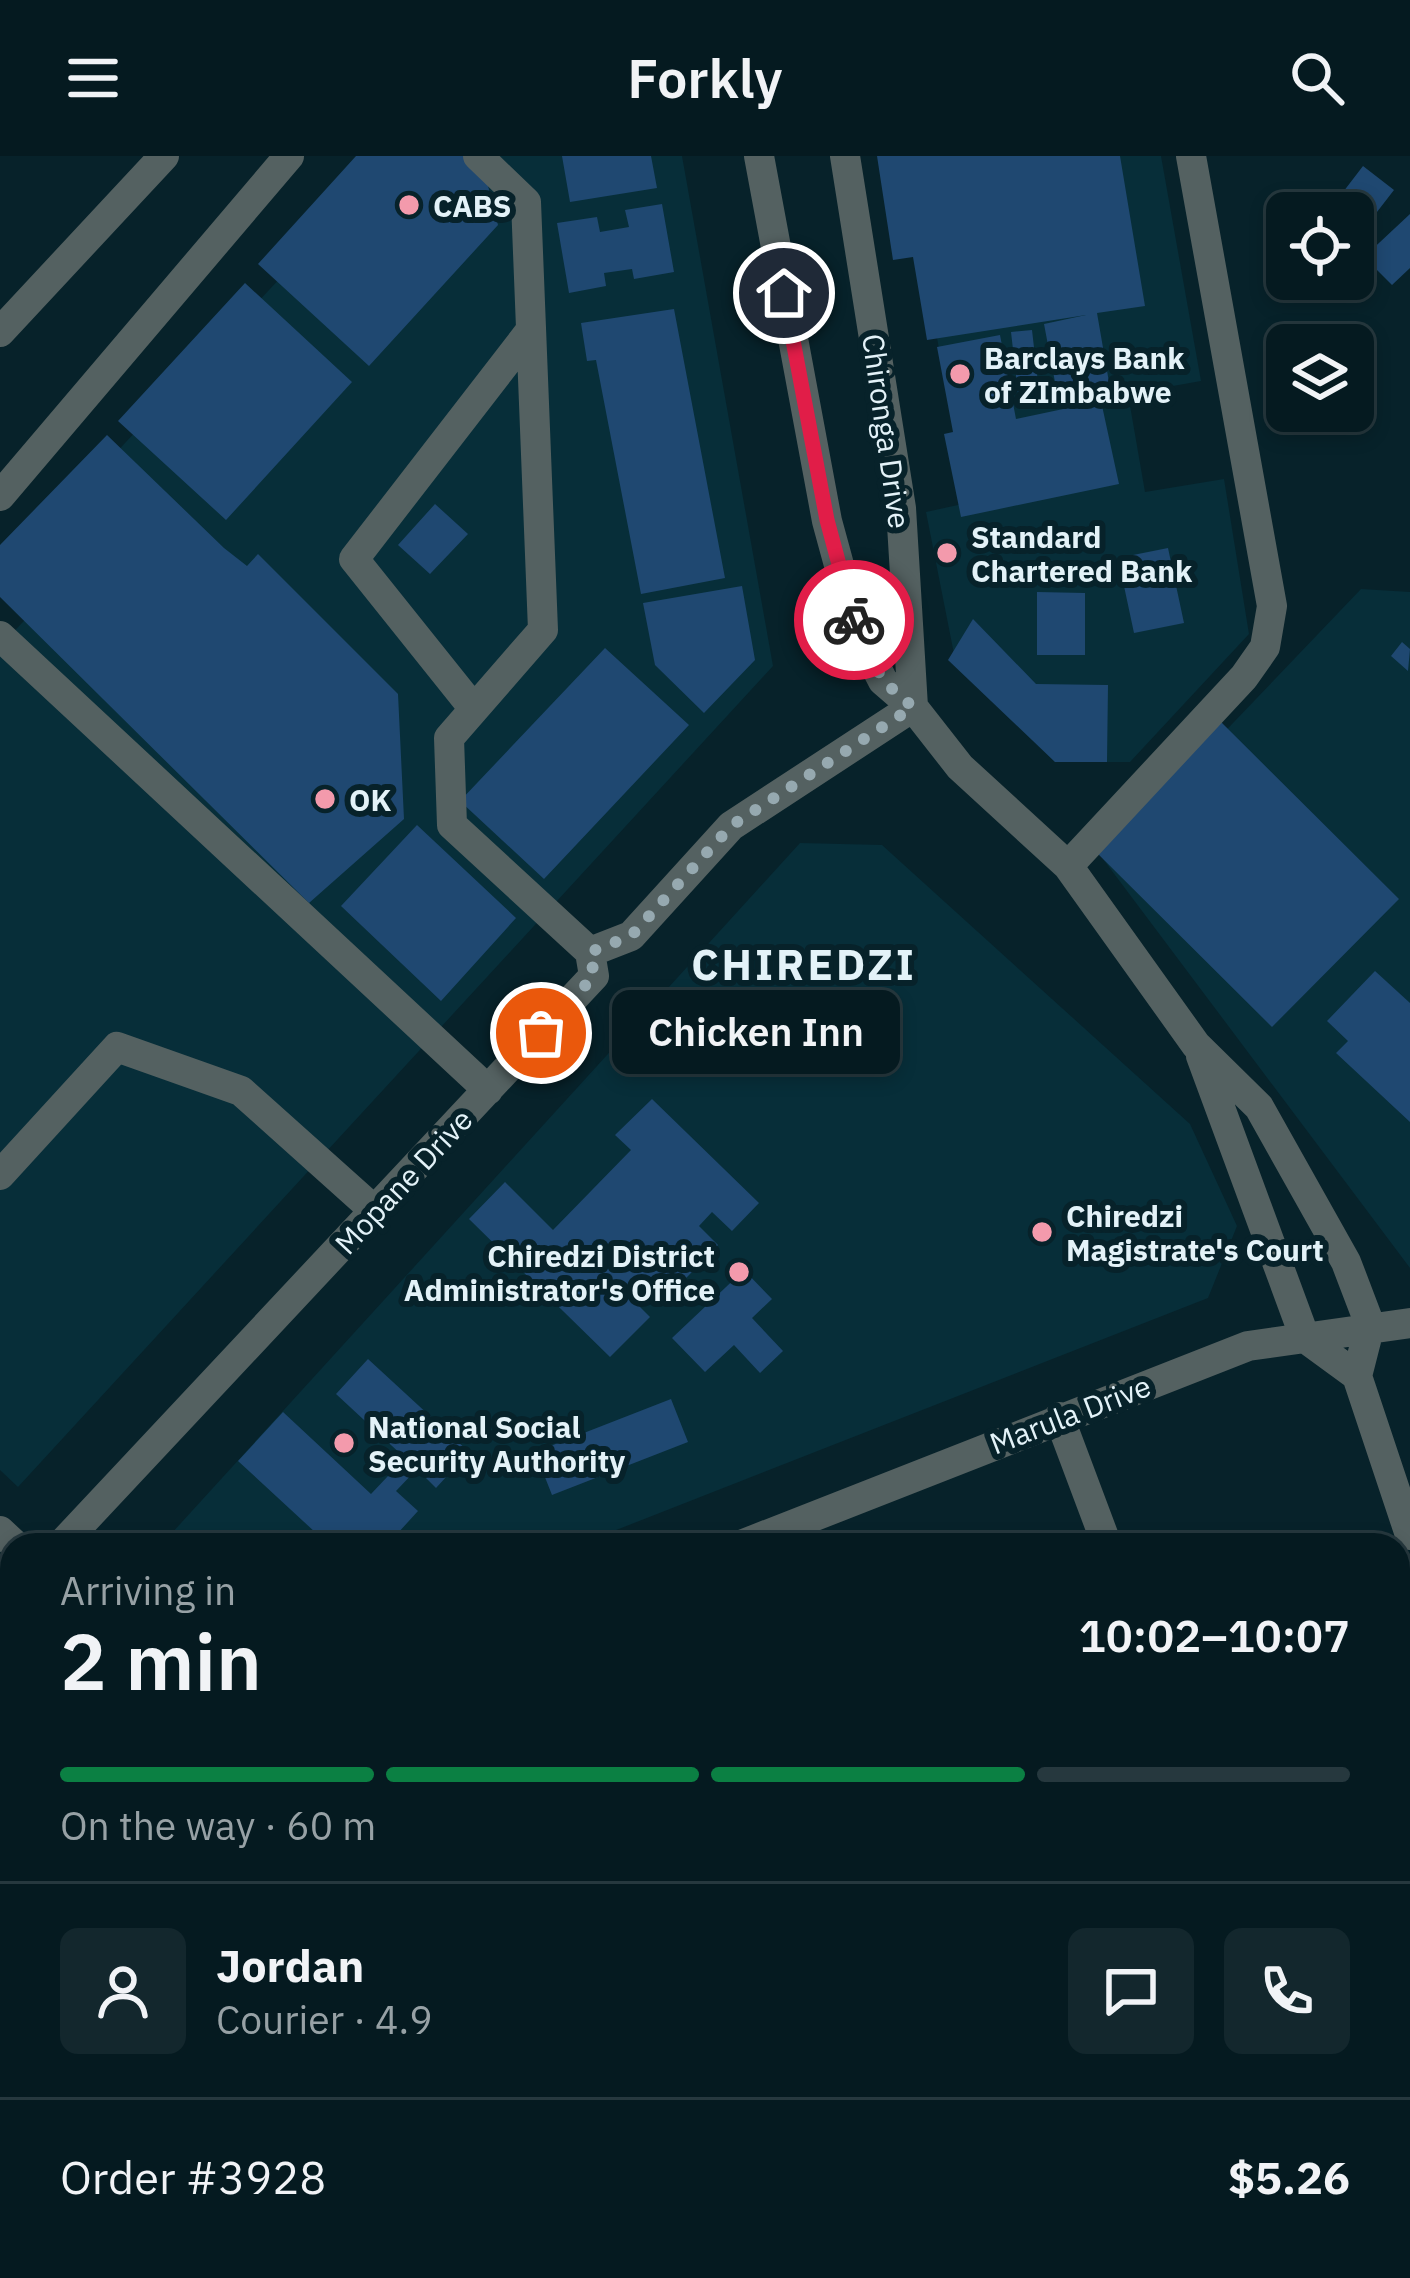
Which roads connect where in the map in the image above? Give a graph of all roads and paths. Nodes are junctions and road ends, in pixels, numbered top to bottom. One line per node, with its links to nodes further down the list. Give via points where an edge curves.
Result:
1 (164, 156): 8 (street)
2 (289, 156): 9 (street)
3 (478, 156): 7 (street, via 526,202)
4 (759, 156): 11 (street, via 827,520 857,632 883,681)
5 (845, 156): 11 (street, Chironga Drive, via 901,508)
6 (1191, 156): 13 (street, via 1272,606 1265,647)
7 (531, 330): 12 (street, via 544,630); 12 (street, via 354,559)
8 (0, 332)
9 (0, 496)
10 (0, 636): 16 (street)
11 (913, 707): 13 (street, via 959,767); 14 (street, via 731,826 631,936)
12 (474, 710): 14 (street, via 449,738 452,825)
13 (1068, 866): 15 (street)
14 (590, 952): 16 (street, Mopane Drive, via 594,976)
15 (1196, 1045): 20 (street, via 1259,1107 1346,1262); 21 (street)
16 (488, 1090): 18 (street, Mopane Drive)
17 (0, 1175): 18 (street, via 117,1047 241,1091)
18 (375, 1211): 24 (street, Mopane Drive)
19 (1410, 1323): 20 (street, Marula Drive)
20 (1370, 1325): 21 (street, Marula Drive); 22 (street)
21 (1305, 1338): 22 (street); 23 (street, Marula Drive, via 1248,1346)
22 (1358, 1376): 27 (street)
23 (1059, 1417): 25 (street, Marula Drive); 26 (street)
24 (73, 1533)
25 (771, 1533)
26 (1102, 1533)
27 (1409, 1533)

